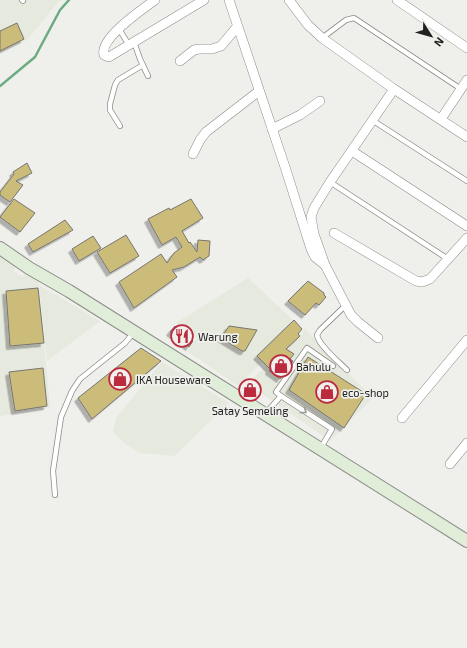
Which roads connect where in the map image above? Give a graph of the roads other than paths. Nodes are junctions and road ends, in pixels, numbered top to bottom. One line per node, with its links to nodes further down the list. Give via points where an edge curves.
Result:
1 (156, 0): 7 (street)
2 (204, 0): 9 (street)
3 (229, 0): 6 (street)
4 (288, 0): 8 (street)
5 (397, 0): 10 (street)
6 (237, 27): 11 (street, via 222,46 194,50); 17 (street)
7 (119, 29): 9 (lane); 9 (street, via 106,42 104,54 109,57)
8 (322, 38): 15 (street); 16 (lane, via 346,20 354,18)
9 (131, 44): 12 (lane)
10 (467, 48)
11 (180, 61)
12 (143, 65): 13 (lane); 21 (lane, via 118,80 115,86 110,110)
13 (148, 76)
14 (467, 80): 16 (street)
15 (394, 89): 19 (street); 20 (street)
16 (461, 89): 19 (street)
17 (259, 91): 22 (street); 25 (street, via 206,132)
18 (320, 101): 22 (street, via 300,115)
19 (441, 119): 23 (street)
20 (372, 120): 24 (street); 26 (lane)
21 (120, 126)
22 (272, 129): 33 (street, via 311,249 315,257)
23 (467, 137)
24 (352, 151): 27 (street); 28 (street)
25 (193, 154)
26 (467, 181)
27 (330, 182): 32 (lane); 33 (street, via 311,217)
28 (467, 226)
29 (334, 233): 32 (street, via 416,281 430,279)
30 (467, 238): 32 (street)
31 (0, 248): 35 (main road)
32 (448, 259)
33 (325, 265): 34 (street)
34 (346, 305): 36 (street, via 355,320); 39 (lane, via 320,330 317,338)
35 (133, 333): 41 (main road); 46 (lane, via 125,343 80,379 72,391 61,417 53,471)
36 (378, 338)
37 (467, 340): 42 (street)
38 (333, 366): 40 (lane, via 307,348 276,392)
39 (347, 370)
40 (281, 396): 41 (lane); 44 (lane, one-way to 44, via 332,429)
41 (264, 415): 44 (main road)
42 (402, 418)
43 (467, 443): 45 (street)
44 (319, 450): 47 (main road)
45 (450, 464)
46 (55, 495)
47 (467, 541)

